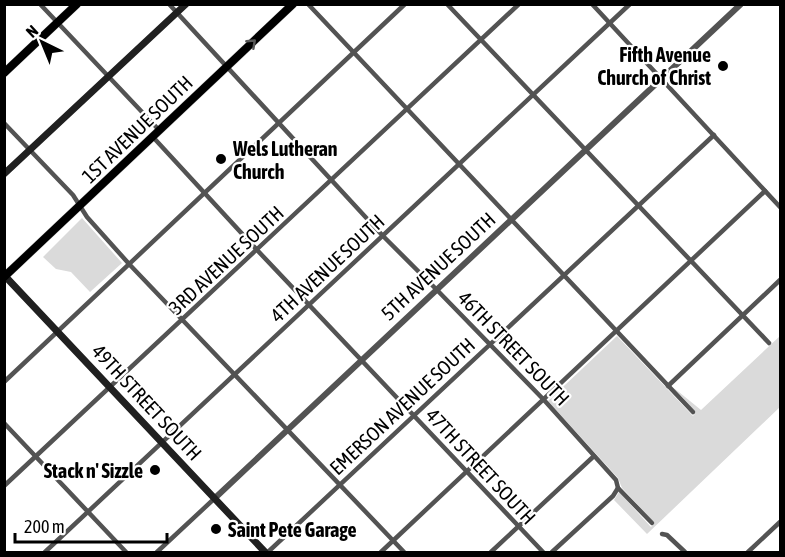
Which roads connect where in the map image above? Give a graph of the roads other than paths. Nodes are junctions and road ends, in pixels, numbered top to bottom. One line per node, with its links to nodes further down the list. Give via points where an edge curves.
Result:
1 (40, 4): 14 (street)
2 (77, 4): 14 (main road)
3 (169, 4): 13 (street, 46TH STREET SOUTH)
4 (186, 4): 13 (main road)
5 (292, 4): 18 (main road, 1ST AVENUE SOUTH, one-way to 5)
6 (308, 4): 17 (street)
7 (405, 4): 17 (street)
8 (447, 4): 16 (street)
9 (519, 4): 16 (street, 3RD AVENUE SOUTH)
10 (592, 4): 15 (street)
11 (630, 4): 15 (street, 4TH AVENUE SOUTH)
12 (738, 6): 21 (street, 5TH AVENUE SOUTH)
13 (177, 13): 18 (street, 46TH STREET SOUTH); 20 (main road)
14 (57, 24): 19 (main road); 20 (street)
15 (610, 24): 21 (street); 22 (street, 4TH AVENUE SOUTH)
16 (481, 40): 22 (street); 23 (street, 3RD AVENUE SOUTH)
17 (354, 53): 23 (street); 25 (street)
18 (226, 66): 25 (street, 46TH STREET SOUTH); 26 (main road, 1ST AVENUE SOUTH)
19 (4, 73)
20 (108, 77): 26 (street); 29 (main road)
21 (661, 79): 27 (street); 30 (street, 5TH AVENUE SOUTH)
22 (534, 95): 30 (street); 31 (street, 4TH AVENUE SOUTH)
23 (407, 110): 31 (street); 33 (street, 3RD AVENUE SOUTH)
24 (4, 123): 29 (street)
25 (280, 123): 33 (street, 46TH STREET SOUTH); 35 (street)
26 (159, 130): 28 (main road, 1ST AVENUE SOUTH)
27 (714, 135): 34 (street); 36 (street, EMERSON AVENUE SOUTH)
28 (152, 136): 35 (street, 47TH STREET SOUTH); 37 (main road, 1ST AVENUE SOUTH)
29 (30, 150): 32 (main road); 37 (street)
30 (586, 150): 36 (street); 39 (street, 5TH AVENUE SOUTH)
31 (459, 165): 39 (street); 40 (street, 4TH AVENUE SOUTH)
32 (4, 174)
33 (332, 180): 40 (street, 46TH STREET SOUTH); 41 (street, 3RD AVENUE SOUTH)
34 (765, 191): 38 (street); 42 (street)
35 (205, 193): 41 (street, 47TH STREET SOUTH); 43 (street)
36 (639, 205): 42 (street); 44 (street, EMERSON AVENUE SOUTH)
37 (80, 206): 43 (street); 45 (main road, 1ST AVENUE SOUTH)
38 (780, 207)
39 (511, 220): 44 (street); 47 (street, 5TH AVENUE SOUTH)
40 (383, 236): 47 (street, 46TH STREET SOUTH); 48 (street, 4TH AVENUE SOUTH)
41 (258, 250): 48 (street, 47TH STREET SOUTH); 50 (street, 3RD AVENUE SOUTH)
42 (692, 261): 49 (street); 51 (street)
43 (130, 265): 50 (street); 52 (street)
44 (564, 275): 51 (street); 54 (street, EMERSON AVENUE SOUTH)
45 (5, 276): 52 (main road, 49TH STREET SOUTH)
46 (780, 280): 49 (street)
47 (437, 290): 54 (street, 46TH STREET SOUTH); 55 (street, 5TH AVENUE SOUTH)
48 (309, 305): 55 (street, 47TH STREET SOUTH); 56 (street, 4TH AVENUE SOUTH)
49 (744, 315): 53 (street); 58 (street)
50 (183, 320): 56 (street); 59 (street, 3RD AVENUE SOUTH)
51 (617, 331): 58 (street); 60 (street)
52 (58, 332): 57 (street); 59 (main road, 49TH STREET SOUTH)
53 (769, 343)
54 (490, 344): 60 (street, 46TH STREET SOUTH); 62 (street, EMERSON AVENUE SOUTH)
55 (362, 361): 62 (street, 47TH STREET SOUTH); 64 (street, 5TH AVENUE SOUTH)
56 (235, 375): 64 (street); 65 (street, 4TH AVENUE SOUTH)
57 (4, 382)
58 (668, 386): 61 (street)
59 (110, 388): 65 (main road, 49TH STREET SOUTH); 67 (street, 3RD AVENUE SOUTH)
60 (544, 400): 66 (street, 46TH STREET SOUTH); 68 (street)
61 (693, 412)
62 (414, 416): 68 (street, 47TH STREET SOUTH); 69 (street, EMERSON AVENUE SOUTH)
63 (4, 423): 67 (street)
64 (288, 430): 69 (street); 72 (street, 5TH AVENUE SOUTH)
65 (162, 443): 72 (main road, 49TH STREET SOUTH); 73 (street, 4TH AVENUE SOUTH)
66 (594, 456): 71 (street, 46TH STREET SOUTH, via 616,480); 76 (street)
67 (36, 457): 70 (street, 3RD AVENUE SOUTH); 73 (street)
68 (467, 472): 76 (street, 47TH STREET SOUTH); 78 (street)
69 (340, 485): 78 (street); 82 (street, EMERSON AVENUE SOUTH)
70 (4, 486)
71 (618, 488): 75 (street, 46TH STREET SOUTH); 87 (street)
72 (215, 498): 81 (street, 5TH AVENUE SOUTH); 82 (main road, 49TH STREET SOUTH)
73 (88, 512): 79 (street, 4TH AVENUE SOUTH); 80 (street)
74 (780, 522): 89 (street)
75 (651, 523)
76 (519, 527): 85 (street); 86 (street, 47TH STREET SOUTH)
77 (662, 534): 88 (street)
78 (393, 541): 83 (street); 84 (street)
79 (45, 552)
80 (126, 552)
81 (157, 552)
82 (266, 552)
83 (381, 552)
84 (404, 552)
85 (492, 552)
86 (543, 552)
87 (552, 552)
88 (685, 552)
89 (748, 552)

